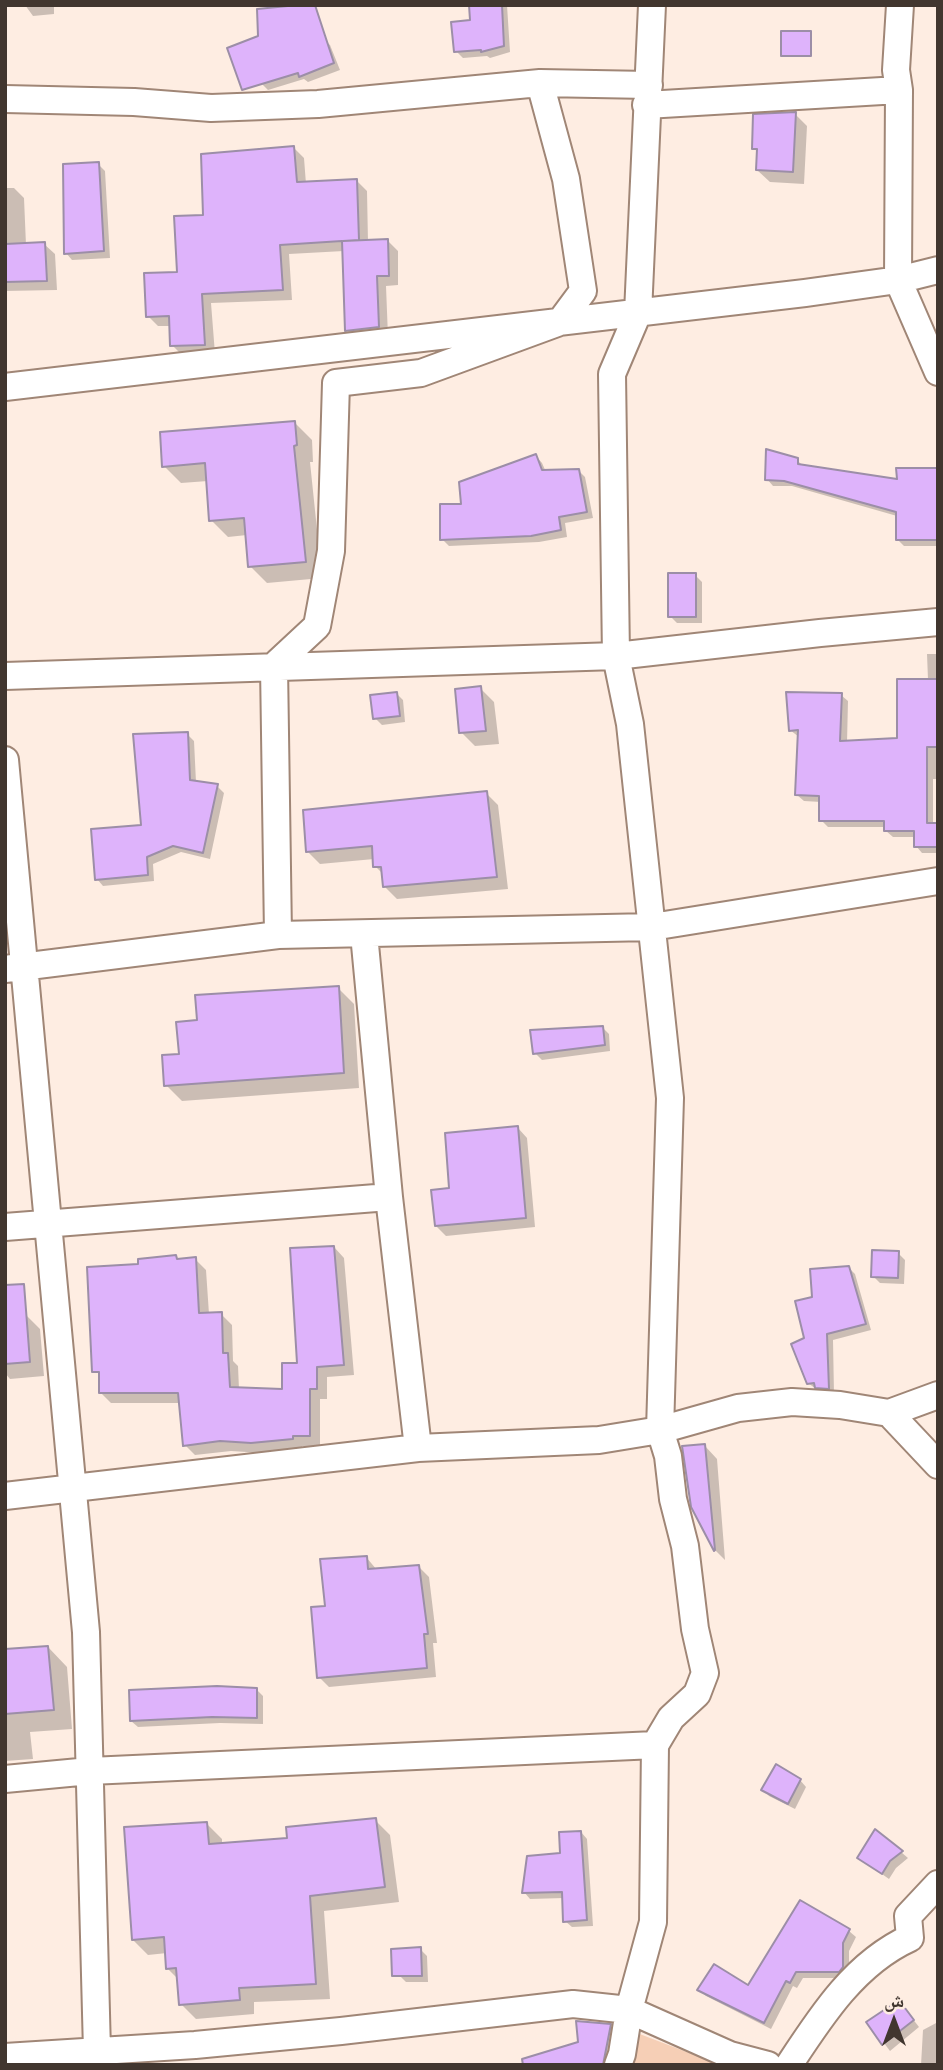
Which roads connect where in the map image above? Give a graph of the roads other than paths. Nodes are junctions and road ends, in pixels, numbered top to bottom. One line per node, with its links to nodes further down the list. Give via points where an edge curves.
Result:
1 (652, 5): 5 (street)
2 (900, 5): 4 (street, via 895,69)
3 (540, 83): 5 (street); 6 (street, via 318,104 211,108); 10 (street, via 566,179 583,291)
4 (899, 90): 5 (street); 8 (street)
5 (648, 95): 9 (street)
6 (5, 99)
7 (938, 270): 8 (street)
8 (898, 280): 9 (street); 11 (street)
9 (638, 313): 10 (street); 14 (street, via 612,374)
10 (560, 322): 12 (street); 15 (street, via 421,373 336,383 331,551 317,626)
11 (938, 372)
12 (5, 387)
13 (938, 622): 14 (street)
14 (616, 656): 15 (street); 19 (street, via 630,724)
15 (274, 666): 16 (street); 21 (street)
16 (5, 676)
17 (5, 760): 22 (street)
18 (938, 881): 19 (street)
19 (652, 928): 20 (street); 28 (street, via 670,1098)
20 (363, 934): 21 (street); 23 (street)
21 (278, 935): 22 (street)
22 (15, 968): 24 (street)
23 (390, 1197): 24 (street); 29 (street)
24 (49, 1222): 25 (street); 31 (street)
25 (5, 1227)
26 (938, 1395): 27 (street)
27 (890, 1413): 28 (street, via 792,1402 738,1408); 30 (street)
28 (660, 1430): 29 (street, via 598,1440); 33 (street, via 705,1673 697,1694 671,1718)
29 (418, 1448): 31 (street)
30 (938, 1465)
31 (74, 1489): 32 (street); 34 (street, via 86,1632)
32 (5, 1496)
33 (655, 1745): 34 (street); 37 (street, via 653,1922)
34 (90, 1771): 35 (street); 39 (street)
35 (5, 1779)
36 (938, 1884): 42 (street, via 908,1916 910,1938 866,1965 819,2019)
37 (629, 2010): 39 (street, via 573,2004); 40 (street); 41 (street, via 711,2047)
38 (5, 2057): 39 (street)
39 (95, 2058)
40 (618, 2065)
41 (768, 2065)
42 (789, 2065)

